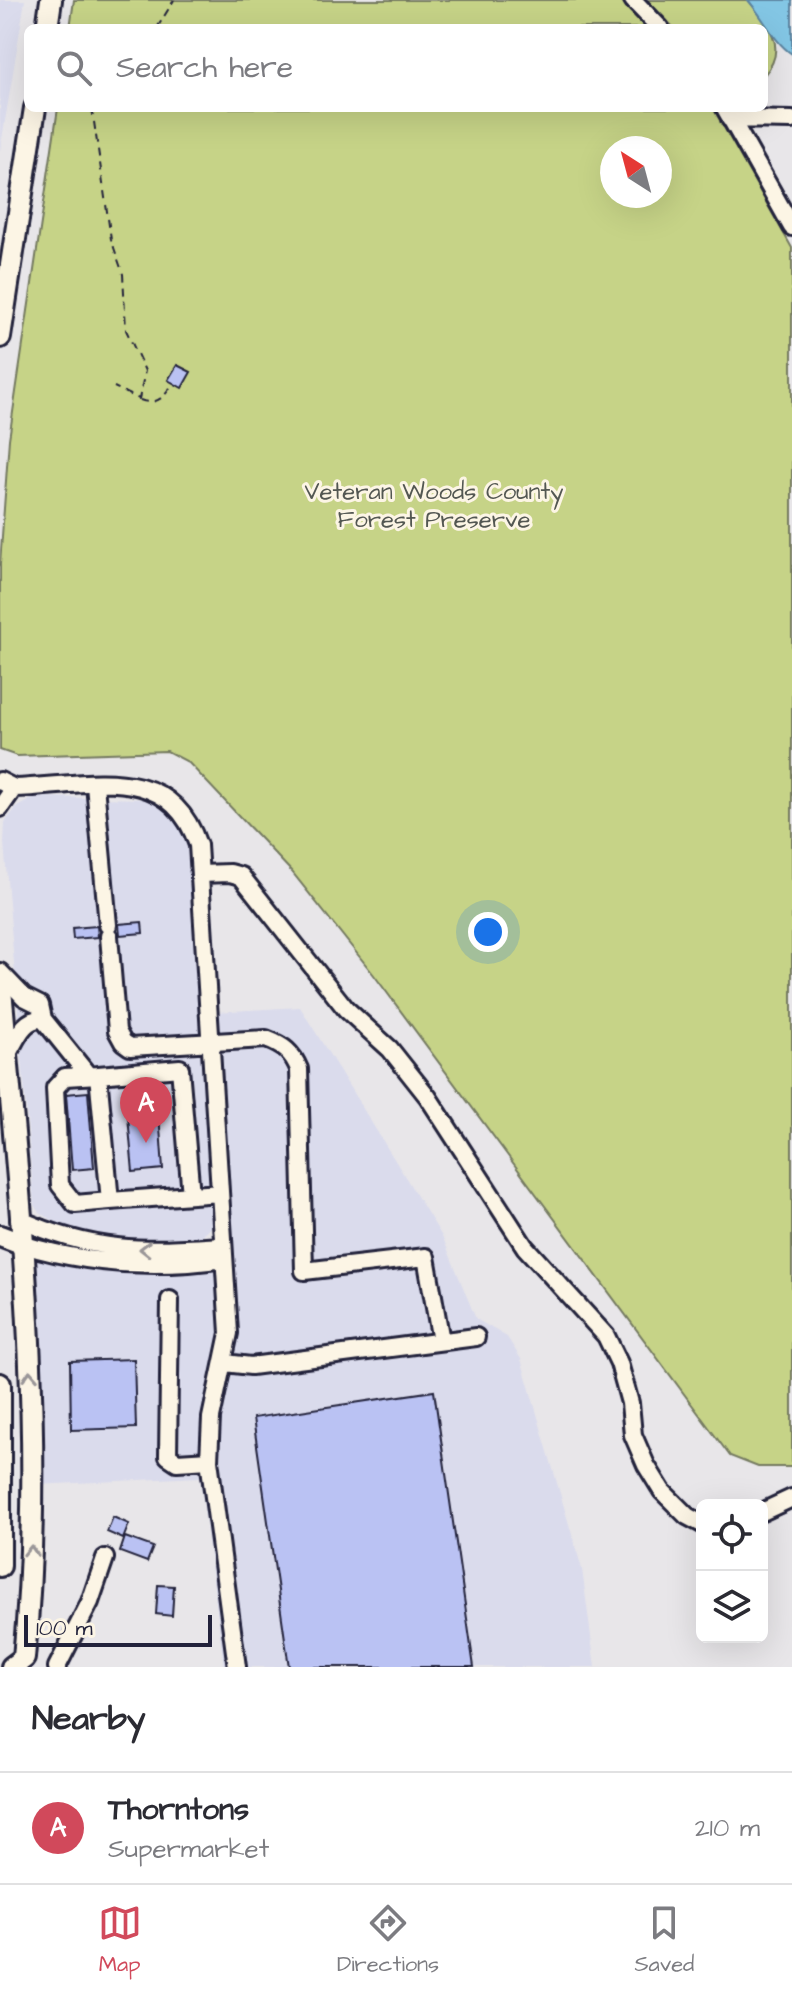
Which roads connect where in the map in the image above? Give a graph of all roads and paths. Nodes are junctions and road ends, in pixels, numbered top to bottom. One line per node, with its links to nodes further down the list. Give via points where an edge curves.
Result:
1 (51, 0): 4 (main road)
2 (174, 0): 5 (path)
3 (633, 0): 6 (lane)
4 (48, 24)
5 (159, 24)
6 (656, 24)
7 (34, 112): 12 (main road)
8 (93, 112): 15 (path, via 111,239 123,274 126,330 145,371)
9 (728, 113): 10 (lane); 11 (lane)
10 (792, 120)
11 (792, 227)
12 (0, 337)
13 (173, 382): 15 (path, via 157,400)
14 (114, 387): 15 (path)
15 (139, 399)
16 (7, 784): 17 (lane); 18 (lane)
17 (95, 785): 19 (lane, via 135,784 177,804 198,845); 22 (lane, via 117,1031 130,1047)
18 (0, 808)
19 (200, 874): 22 (lane); 42 (lane, via 241,876 346,1009 390,1049 428,1097 525,1247 606,1336 619,1363 633,1435 646,1465 662,1491)
20 (0, 975): 21 (lane, via 40,1005); 23 (main road)
21 (43, 1019): 23 (lane, via 25,1025); 24 (lane)
22 (211, 1043): 25 (lane); 35 (lane, via 266,1039 283,1046 299,1069 304,1271 426,1257)
23 (7, 1055): 29 (main road)
24 (93, 1075): 26 (lane, via 180,1068); 27 (lane); 27 (lane, via 65,1077 55,1088 60,1185 75,1204)
25 (220, 1193): 26 (lane); 32 (lane)
26 (191, 1195): 27 (lane)
27 (110, 1201)
28 (0, 1210): 29 (main road)
29 (19, 1219): 31 (main road); 32 (lane, one-way to 29, via 85,1244)
30 (0, 1236): 31 (main road)
31 (21, 1244): 32 (lane, via 136,1266); 47 (main road, one-way to 31, via 24,1658 32,1526 31,1384)
32 (224, 1252): 36 (lane, via 229,1333)
33 (170, 1300): 38 (lane, via 168,1456 177,1462)
34 (476, 1337): 35 (lane)
35 (441, 1341): 36 (lane, via 251,1366)
36 (225, 1363): 38 (lane, via 211,1418)
37 (0, 1384): 39 (main road)
38 (209, 1460): 49 (lane)
39 (1, 1463): 43 (main road)
40 (792, 1498): 41 (lane)
41 (768, 1509)
42 (696, 1521)
43 (0, 1526): 45 (main road)
44 (105, 1558): 48 (lane, via 90,1602)
45 (0, 1566)
46 (0, 1660): 47 (main road)
47 (10, 1667)
48 (57, 1667)
49 (237, 1667)

